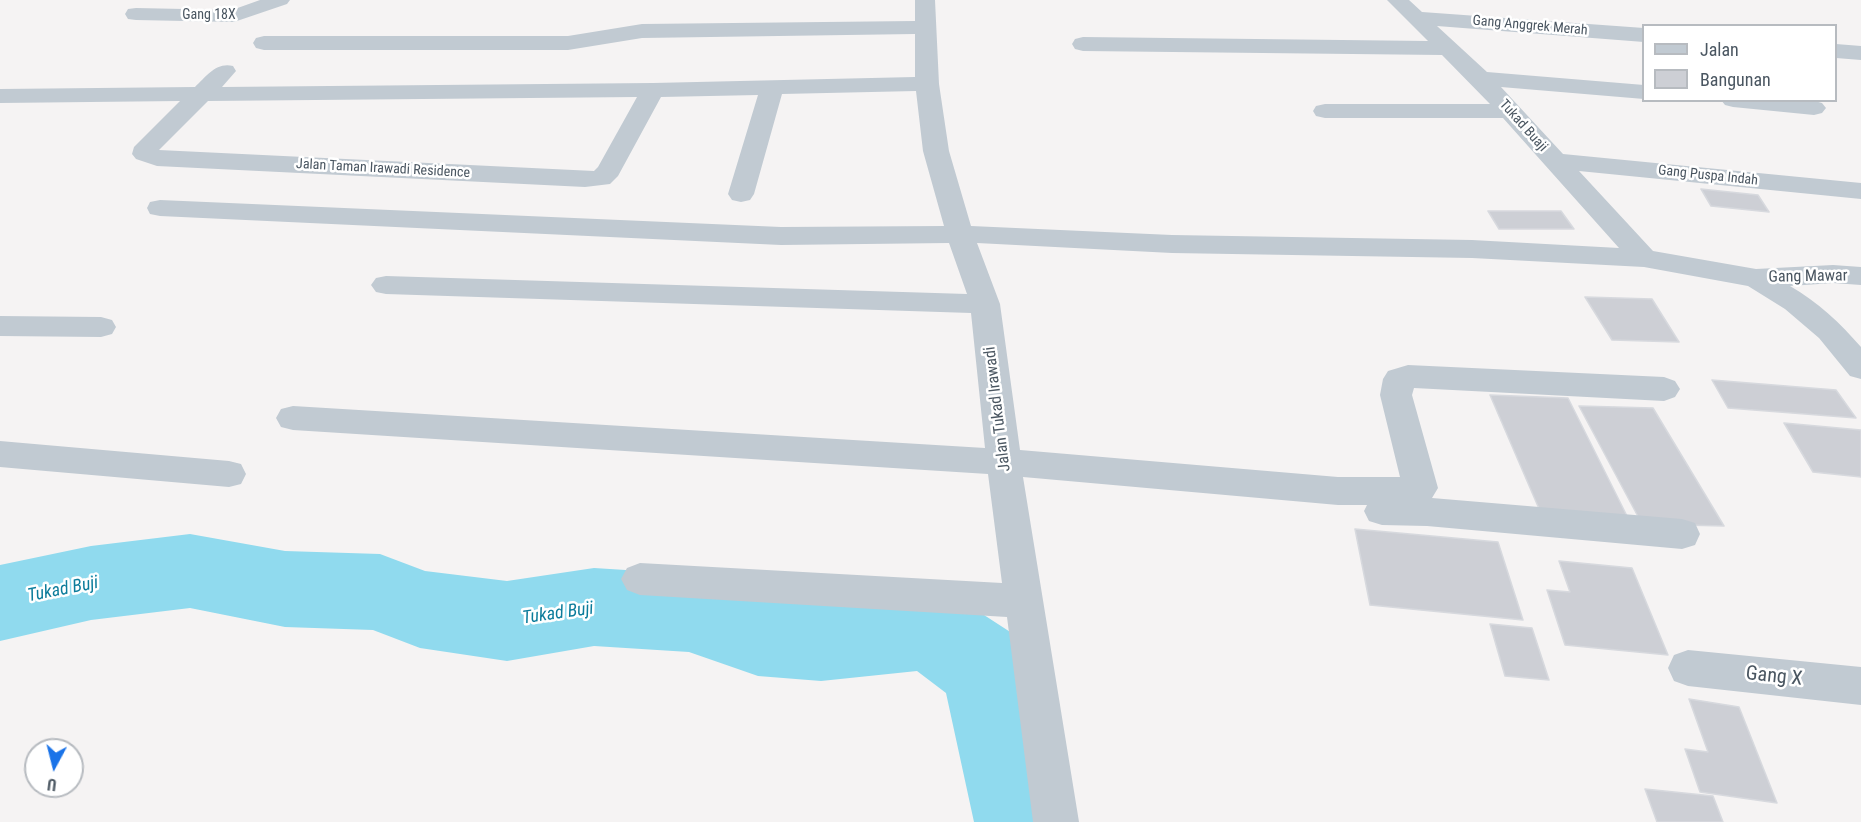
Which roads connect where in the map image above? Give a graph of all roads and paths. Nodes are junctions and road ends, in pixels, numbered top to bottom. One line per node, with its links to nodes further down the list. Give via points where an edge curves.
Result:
1 (280, 0): 3 (street, Gang 18X, via 234,16)
2 (1397, 0): 5 (street, Tukad Buaji)
3 (136, 14)
4 (925, 14): 7 (street, via 642,31 568,43); 14 (street, Jalan Tukad Irawadi)
5 (1417, 18): 6 (street, Gang Anggrek Merah); 9 (street, Tukad Buaji)
6 (1642, 35)
7 (264, 43)
8 (1083, 44): 9 (street)
9 (1448, 48): 13 (street, Tukad Buaji)
10 (1837, 51): 11 (street)
11 (1861, 53)
12 (225, 71): 18 (street, Jalan Taman Irawadi Residence)
13 (1480, 78): 17 (street); 23 (street, Tukad Buaji)
14 (927, 84): 15 (street); 28 (street, Jalan Tukad Irawadi, via 936,152)
15 (772, 88): 16 (street); 26 (street)
16 (653, 90): 18 (street); 18 (street, Jalan Taman Irawadi Residence, via 609,171 600,178 585,179 157,158 145,153)
17 (1642, 92)
18 (200, 95): 19 (street)
19 (0, 96)
20 (1753, 102): 21 (street)
21 (1814, 108)
22 (1325, 111): 23 (street)
23 (1508, 111): 24 (street, Tukad Buaji)
24 (1555, 161): 25 (street, Gang Puspa Indah); 29 (street, Tukad Buaji)
25 (1861, 191)
26 (741, 194)
27 (160, 208): 28 (street, via 782,236)
28 (960, 234): 29 (street); 33 (street, Jalan Tukad Irawadi)
29 (1644, 258): 31 (street)
30 (1861, 276): 31 (street, Gang Mawar)
31 (1756, 278): 36 (street, via 1796,302)
32 (386, 285): 33 (street)
33 (985, 304): 42 (street, Jalan Tukad Irawadi)
34 (0, 326): 35 (street)
35 (101, 327)
36 (1830, 331): 37 (street); 38 (street)
37 (1861, 334)
38 (1861, 368)
39 (1664, 389): 44 (street, via 1408,376 1399,379 1396,395 1420,488)
40 (293, 418): 42 (street)
41 (0, 454): 43 (street)
42 (1004, 462): 44 (street); 47 (street, Jalan Tukad Irawadi)
43 (229, 474)
44 (1338, 491): 45 (street, via 1383,511)
45 (1682, 534)
46 (640, 579): 47 (street)
47 (1024, 602): 50 (street, Jalan Tukad Irawadi)
48 (1688, 669): 49 (street, Gang X)
49 (1861, 686)
50 (1056, 822)

